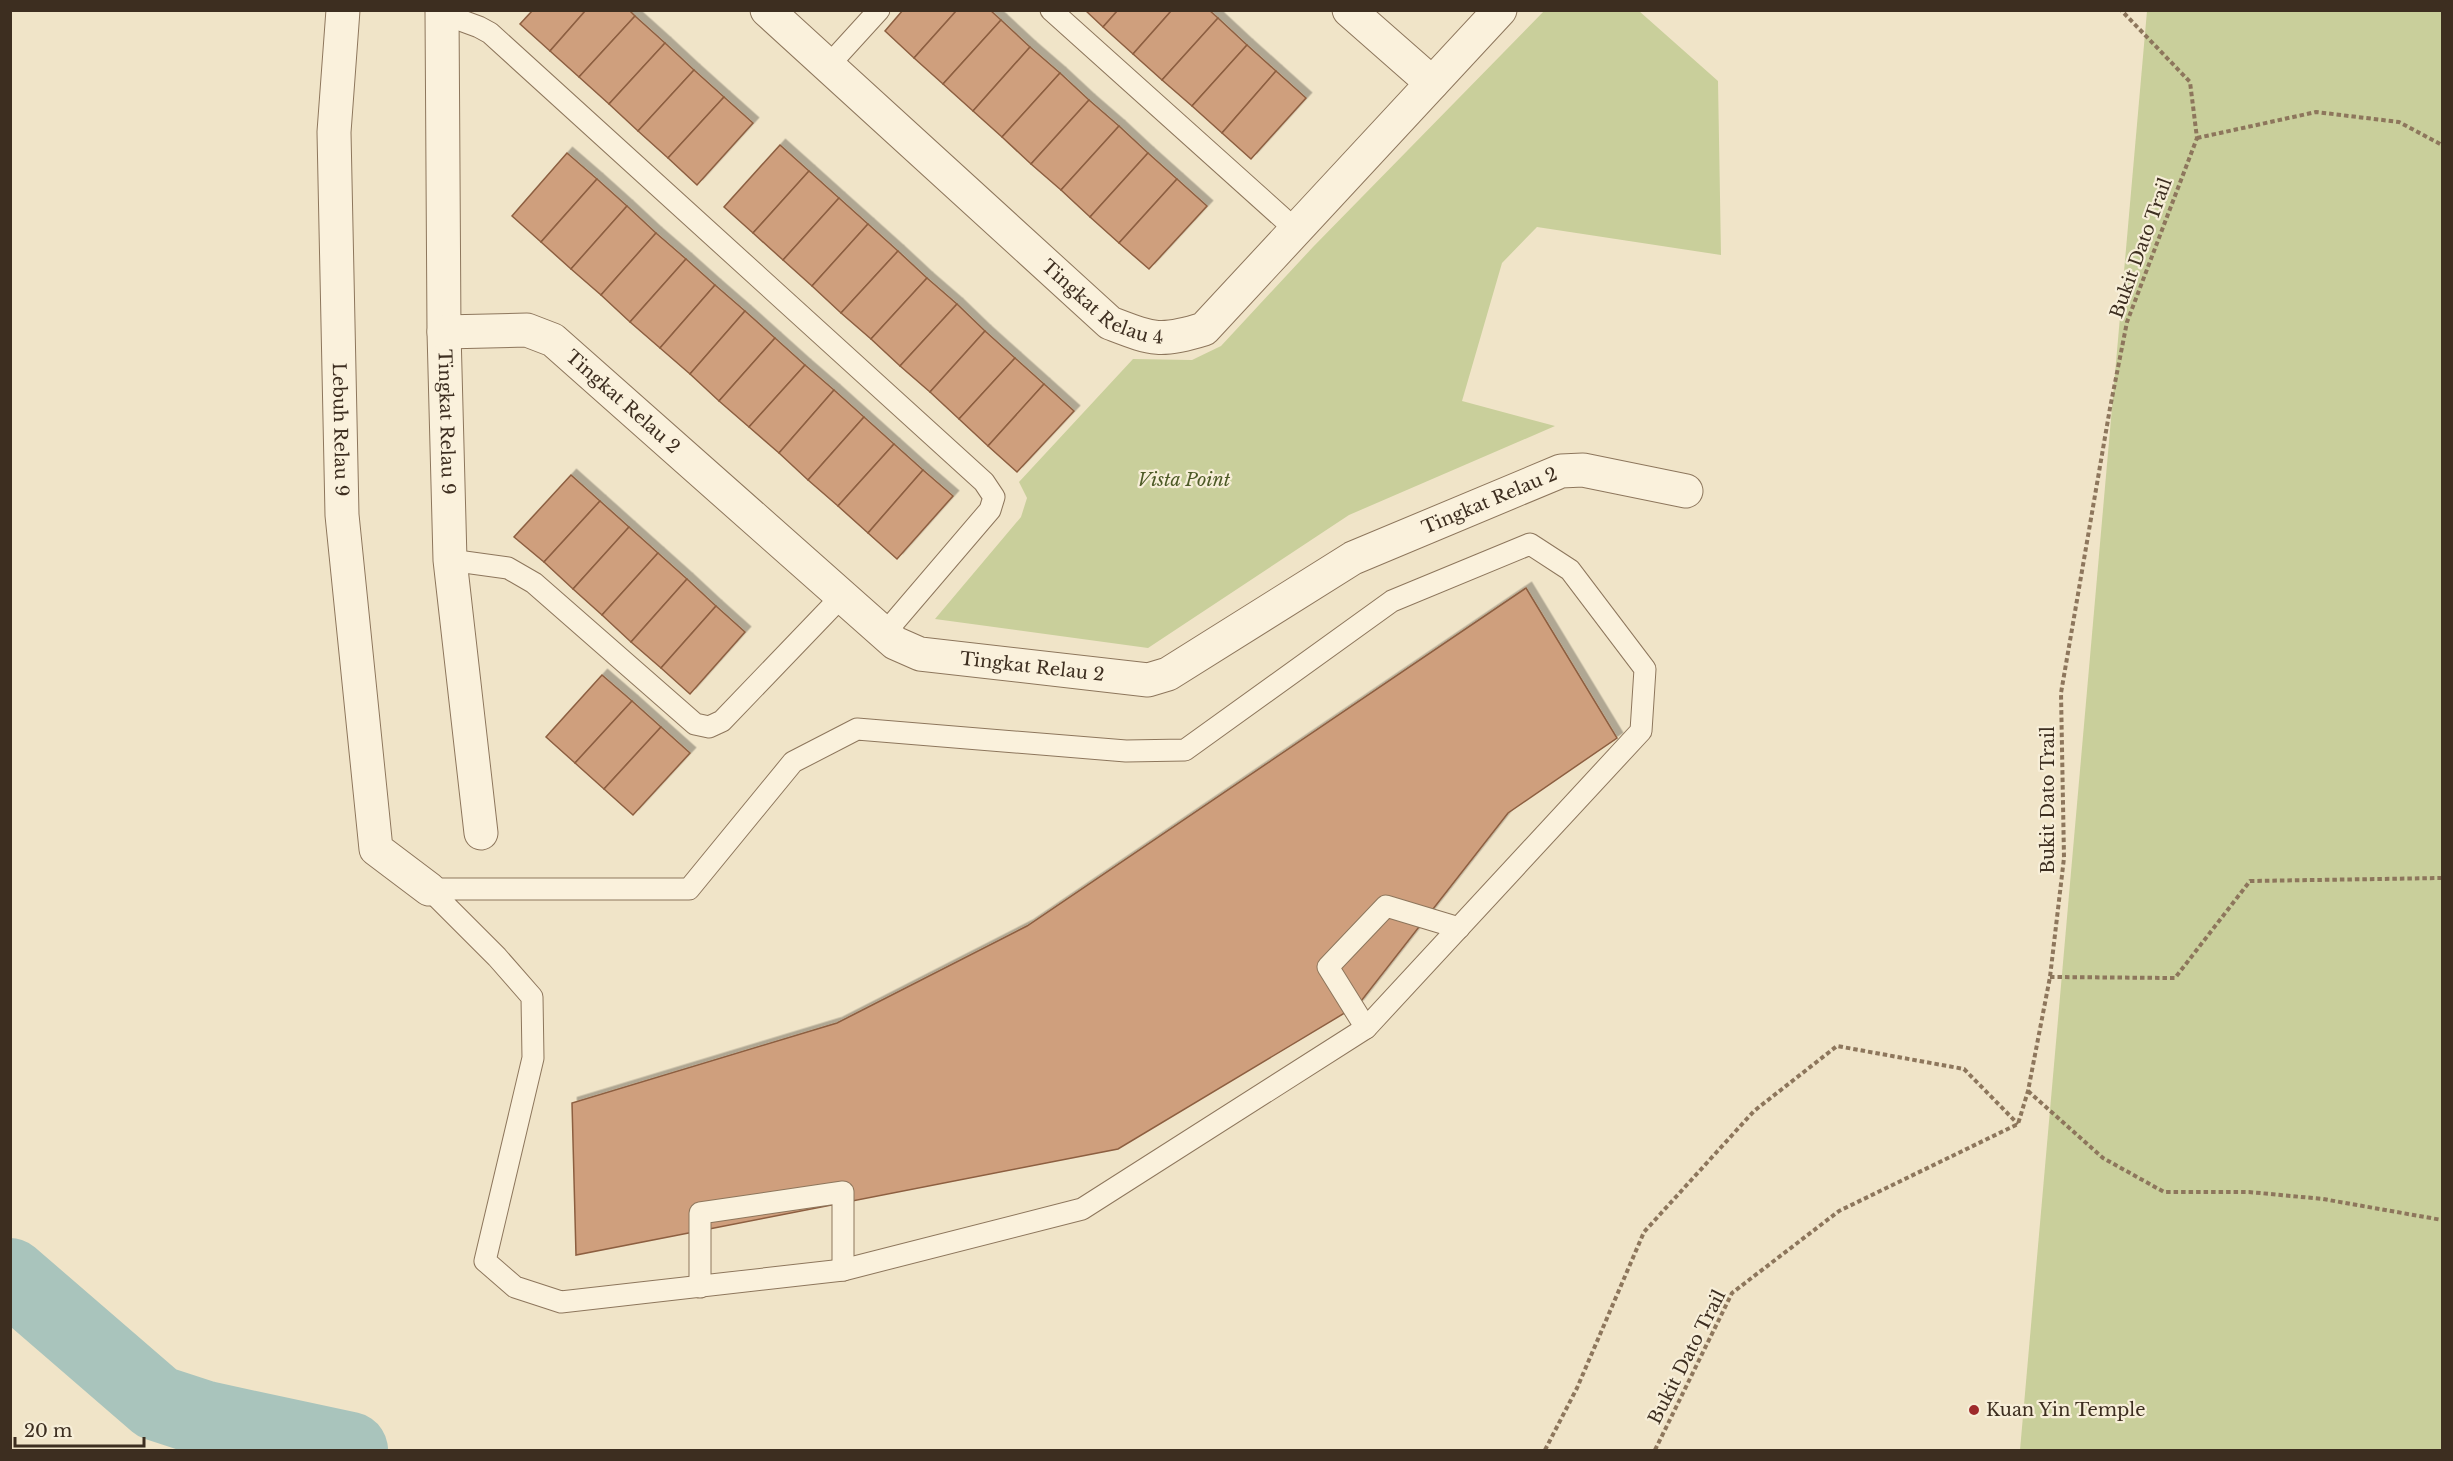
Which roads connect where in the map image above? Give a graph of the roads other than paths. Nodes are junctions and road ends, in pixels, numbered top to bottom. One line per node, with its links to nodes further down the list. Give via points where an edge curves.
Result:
1 (343, 10): 17 (street, Lebuh Relau 9, via 334,132 342,515 376,849)
2 (767, 10): 8 (street, Tingkat Relau 4)
3 (879, 10): 8 (lane)
4 (1051, 10): 10 (lane)
5 (1349, 10): 9 (street)
6 (1500, 10): 9 (street, Tingkat Relau 4)
7 (441, 12): 11 (street, Tingkat Relau 9); 15 (lane, via 490,33 984,482 994,497 990,510)
8 (828, 66): 10 (street, Tingkat Relau 4, via 1110,322 1148,338 1175,338 1204,329)
9 (1432, 83): 10 (street, Tingkat Relau 4)
10 (1296, 230)
11 (444, 332): 13 (street, Tingkat Relau 9); 14 (street, Tingkat Relau 2, via 528,330 553,340)
12 (1686, 491): 15 (street, Tingkat Relau 2, via 1583,470 1561,471 1353,558 1168,674 1148,680 920,654)
13 (450, 560): 14 (lane, via 508,568 534,583 695,724 709,727 722,721); 16 (street, Tingkat Relau 9)
14 (842, 597): 15 (street, Tingkat Relau 2)
15 (884, 634)
16 (481, 833)
17 (429, 889): 18 (lane, via 689,889 793,762 857,729 1126,751 1185,750 1392,601 1530,544 1570,570 1645,669 1641,731); 21 (lane, via 532,997 533,1058 485,1261 515,1287 561,1302)
18 (1459, 928): 19 (lane); 19 (lane, via 1386,906 1328,967)
19 (1366, 1028): 20 (lane, via 1082,1209)
20 (843, 1270): 21 (lane); 21 (lane, via 843,1192 700,1213)
21 (700, 1287)

